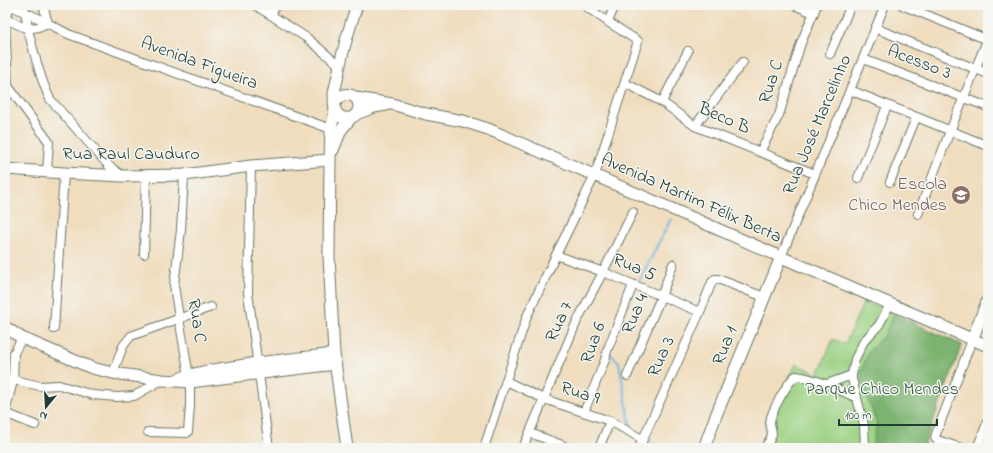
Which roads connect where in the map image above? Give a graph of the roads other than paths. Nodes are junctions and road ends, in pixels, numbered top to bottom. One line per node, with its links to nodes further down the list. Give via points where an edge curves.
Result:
1 (9, 5): 12 (street, Avenida Figueira); 15 (street)
2 (43, 5): 17 (street)
3 (255, 5): 14 (street)
4 (275, 5): 14 (street)
5 (357, 5): 25 (street, Avenida Martim Félix Berta)
6 (584, 5): 16 (street)
7 (615, 5): 16 (street)
8 (794, 5): 13 (street)
9 (851, 5): 22 (street)
10 (885, 5): 18 (street, Rua José Marcelinho)
11 (902, 5): 20 (street)
12 (25, 9): 17 (street, Avenida Figueira); 19 (street)
13 (816, 9): 43 (street, Rua C, via 801,43 778,115)
14 (272, 15): 25 (street, via 307,38)
15 (5, 19): 19 (street); 48 (street, via 8,86 49,142)
16 (608, 22): 28 (street, via 638,41)
17 (48, 23): 19 (street); 40 (street, Avenida Figueira, via 68,34)
18 (875, 28): 23 (street, Rua José Marcelinho); 26 (street)
19 (28, 29): 47 (street, via 50,99)
20 (988, 39): 26 (street)
21 (688, 52): 32 (street)
22 (830, 54)
23 (863, 59): 29 (street, Rua José Marcelinho); 31 (street, Acesso 3)
24 (743, 62): 39 (street)
25 (340, 68): 30 (street, via 344,87); 35 (street, Avenida Martim Félix Berta, via 334,95)
26 (975, 69): 27 (street); 31 (street)
27 (988, 74)
28 (625, 83): 32 (street, Beco B); 52 (street)
29 (850, 90): 34 (street); 50 (street, Rua José Marcelinho)
30 (351, 96): 33 (street, Avenida Martim Félix Berta); 35 (street, via 344,95 338,98); 37 (street, via 359,105)
31 (964, 98): 36 (street, Acesso 3); 41 (street)
32 (662, 102): 39 (street, Beco B)
33 (392, 104): 37 (street, Avenida Martim Félix Berta, via 374,107); 52 (street, Avenida Martim Félix Berta, via 482,127)
34 (887, 106): 38 (street); 54 (street)
35 (335, 107): 37 (street, via 343,118); 40 (street, Avenida Martim Félix Berta)
36 (988, 107)
37 (354, 116): 40 (street, Avenida Martim Félix Berta)
38 (916, 118): 41 (street); 55 (street)
39 (695, 126): 43 (street, Beco B)
40 (336, 129): 44 (street, Avenida Martim Félix Berta)
41 (950, 131): 42 (street); 57 (street)
42 (988, 146)
43 (760, 152): 50 (street, Beco B)
44 (330, 159): 45 (street, Rua Raul Cauduro); 76 (street, Avenida Martim Félix Berta, via 329,256)
45 (251, 166): 51 (street, Rua Raul Cauduro); 77 (street, via 248,293)
46 (5, 169): 48 (street, Rua Raul Cauduro)
47 (110, 170): 49 (street, Rua Raul Cauduro); 53 (street, Rua Raul Cauduro, via 123,176)
48 (47, 172): 49 (street, Rua Raul Cauduro)
49 (64, 173): 72 (street)
50 (815, 174): 60 (street, Rua José Marcelinho)
51 (184, 175): 53 (street, Rua Raul Cauduro); 70 (street, Rua C, via 174,285)
52 (595, 175): 59 (street); 60 (street, Avenida Martim Félix Berta)
53 (146, 176): 58 (street)
54 (858, 178)
55 (890, 182)
56 (633, 212): 62 (street, Rua 7)
57 (918, 214)
58 (144, 254)
59 (556, 255): 62 (street, Rua 5); 84 (street, via 527,316)
60 (781, 257): 65 (street, Rua 1); 67 (street, Avenida Martim Félix Berta)
61 (673, 264): 64 (street, Rua 4)
62 (603, 272): 63 (street, Rua 5); 87 (street, Rua 7, via 577,321)
63 (633, 285): 64 (street, Rua 5); 88 (street, Rua 6)
64 (661, 296): 69 (street, Rua 5); 80 (street, Rua 4)
65 (764, 297): 69 (street, Rua 3, via 715,279); 103 (street, Rua 1)
66 (988, 298): 74 (street)
67 (890, 304): 74 (street, Avenida Martim Félix Berta); 79 (street, via 879,325 864,341 855,359)
68 (211, 307): 70 (street)
69 (700, 312): 95 (street, Rua 3)
70 (179, 318): 78 (street, via 131,336 123,346); 82 (street, Rua C)
71 (5, 327): 73 (street)
72 (54, 329)
73 (22, 338): 78 (street, via 92,368); 81 (street, via 14,353)
74 (972, 340): 75 (street, Avenida Martim Félix Berta); 106 (street, via 935,438)
75 (988, 346)
76 (334, 359): 77 (street); 97 (street, Avenida Martim Félix Berta)
77 (258, 368): 82 (street); 96 (street)
78 (113, 373): 83 (street)
79 (852, 375): 85 (street); 86 (street)
80 (627, 376)
81 (9, 379): 83 (street, via 40,386 59,385 94,395 117,397 134,396); 89 (street)
82 (189, 379): 83 (street); 93 (street, Rua C, via 188,432)
83 (162, 380)
84 (506, 381): 87 (street, Rua 9); 98 (street)
85 (827, 384): 86 (street); 104 (street, via 796,376 792,379 773,412 770,421 772,434)
86 (857, 398): 105 (street, via 864,425)
87 (544, 399): 88 (street, Rua 9); 94 (street, Rua 7)
88 (584, 412): 90 (street, Rua 9)
89 (5, 413): 92 (street)
90 (610, 421): 95 (street, Rua 9); 101 (street)
91 (988, 421): 107 (street)
92 (35, 426)
93 (148, 432)
94 (530, 433): 99 (street, Rua 7); 100 (street)
95 (642, 439): 102 (street, Rua 3)
96 (269, 448)
97 (347, 448)
98 (484, 448)
99 (524, 448)
100 (564, 448)
101 (599, 448)
102 (639, 448)
103 (704, 448)
104 (765, 448)
105 (865, 448)
106 (959, 448)
107 (977, 448)

